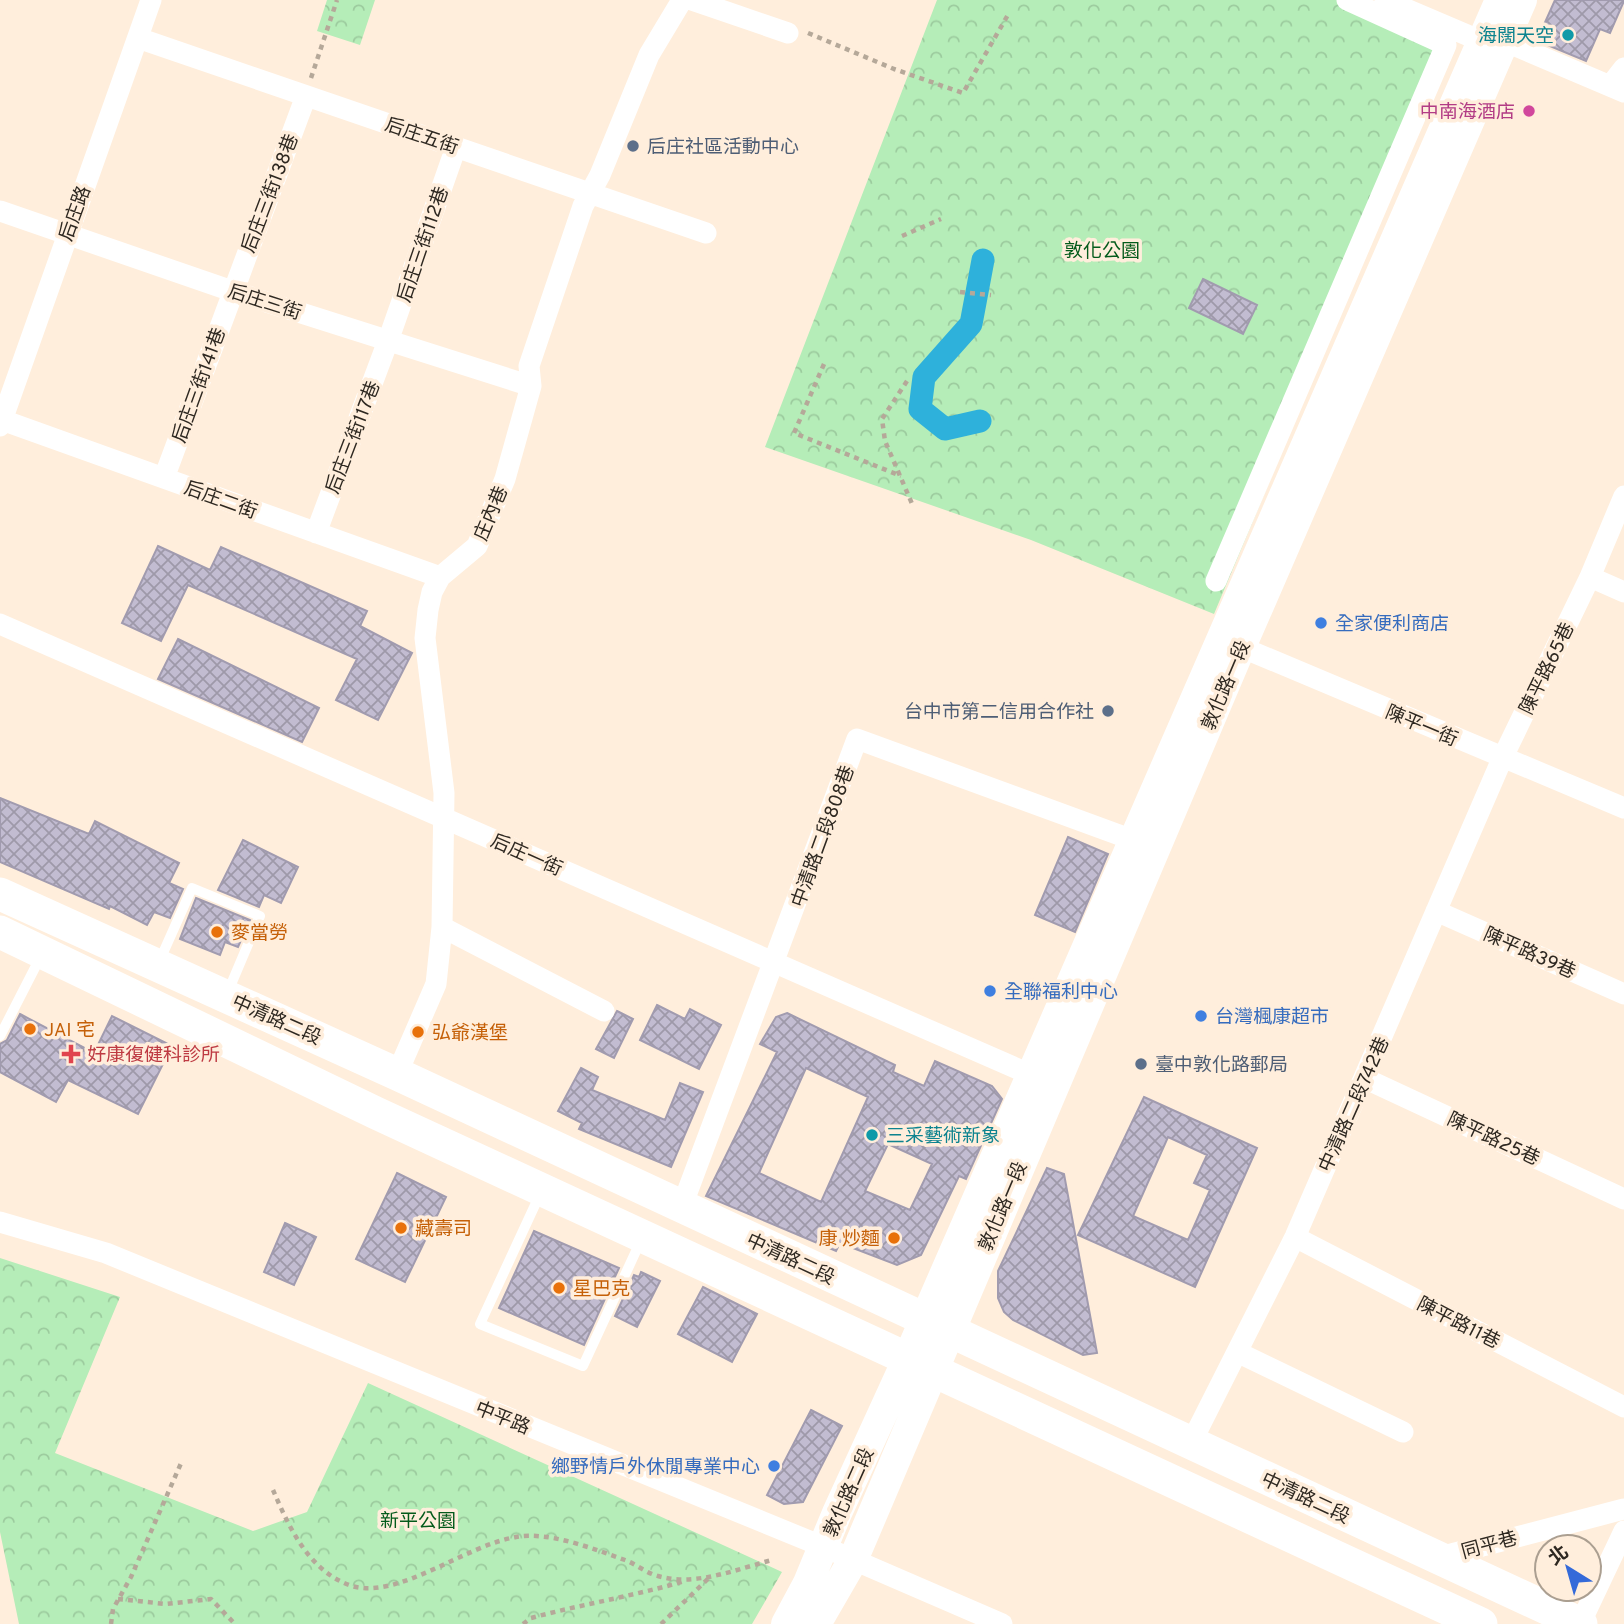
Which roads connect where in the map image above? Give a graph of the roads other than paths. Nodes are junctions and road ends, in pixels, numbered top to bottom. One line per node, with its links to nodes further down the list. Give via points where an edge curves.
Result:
1 (151, 0): 9 (street, 后庄路)
2 (682, 0): 15 (street, 庄內巷, via 649,55)
3 (692, 0): 8 (street)
4 (1347, 0): 28 (street, via 1446,45)
5 (1385, 0): 10 (street)
6 (1500, 0): 10 (street, 敦化路一段)
7 (1522, 0): 10 (street, 敦化路一段)
8 (794, 30)
9 (138, 38): 13 (street, 后庄五街); 18 (street, 后庄路)
10 (1493, 41): 12 (street); 31 (street, 敦化路一段)
11 (1624, 68): 12 (street)
12 (1617, 89)
13 (306, 96): 14 (street, 后庄五街); 19 (street, 后庄三街138巷)
14 (456, 147): 15 (street, 后庄五街); 20 (street, 后庄三街112巷)
15 (590, 193): 17 (street, 后庄五街); 21 (street, 庄內巷, via 529,366)
16 (0, 211): 18 (street, 后庄三街)
17 (706, 233)
18 (66, 234): 19 (street, 后庄三街); 22 (street, 后庄路)
19 (232, 291): 20 (street, 后庄三街); 23 (street, 后庄三街141巷)
20 (388, 341): 21 (street, 后庄三街); 25 (street, 后庄三街117巷)
21 (531, 386): 27 (street, 庄內巷, via 505,479 477,547)
22 (1, 423): 23 (street, 后庄二街)
23 (164, 478): 25 (street, 后庄二街)
24 (1624, 496): 26 (street, 陳平路65巷)
25 (316, 533): 27 (street, 后庄二街)
26 (1590, 577): 29 (street); 32 (street, 陳平路65巷)
27 (440, 578): 34 (street, via 432,592 425,638)
28 (1216, 581)
29 (1624, 592)
30 (0, 624): 34 (street, 后庄一街)
31 (1231, 643): 32 (street, 陳平一街); 35 (street, 敦化路一段); 49 (street, 敦化路一段)
32 (1502, 759): 33 (street, 陳平一街); 37 (street, 中清路二段742巷)
33 (1624, 808)
34 (445, 818): 38 (street); 41 (street, 后庄一街)
35 (1133, 840): 41 (street, 中清路二段808巷, via 858,739); 49 (street, 敦化路一段)
36 (0, 894): 42 (main road, 中清路二段)
37 (1436, 911): 43 (street, 陳平路39巷); 48 (street, 中清路二段742巷)
38 (442, 927): 45 (street); 47 (street, via 436,984)
39 (0, 932): 40 (main road)
40 (43, 953): 46 (lane); 50 (main road)
41 (774, 962): 49 (street, 后庄一街); 52 (street, 中清路二段808巷)
42 (158, 965): 44 (main road, 中清路二段); 44 (lane, via 192,888 260,916)
43 (1624, 994)
44 (226, 996): 47 (main road, 中清路二段)
45 (604, 1011)
46 (0, 1036)
47 (397, 1074): 52 (main road, 中清路二段)
48 (1364, 1078): 51 (street, 陳平路25巷); 55 (street, 中清路二段742巷)
49 (1043, 1080): 56 (street, 敦化路一段)
50 (542, 1190): 54 (main road); 54 (lane, via 480,1324 583,1366)
51 (1624, 1199)
52 (682, 1206): 56 (main road, 中清路二段)
53 (0, 1222): 64 (street, 中平路, via 106,1253)
54 (643, 1237): 58 (main road)
55 (1294, 1237): 57 (street, 中清路二段742巷); 59 (street, 陳平路11巷)
56 (937, 1325): 58 (street, 敦化路一段); 61 (main road, 中清路二段)
57 (1237, 1352): 60 (street); 61 (street, 中清路二段742巷)
58 (920, 1365): 64 (street, 敦化路二段); 66 (street, 敦化路二段); 70 (main road)
59 (1624, 1407)
60 (1404, 1432)
61 (1191, 1443): 65 (main road, 中清路二段)
62 (1624, 1509): 65 (street, 同平巷)
63 (1624, 1531): 71 (street)
64 (824, 1547): 66 (street, 中平路); 67 (street, 敦化路二段)
65 (1436, 1558): 71 (main road, 中清路二段)
66 (853, 1560): 68 (street, 敦化路二段); 69 (street, 中平路)
67 (786, 1624)
68 (816, 1624)
69 (1002, 1624)
70 (1481, 1624)
71 (1580, 1624)

